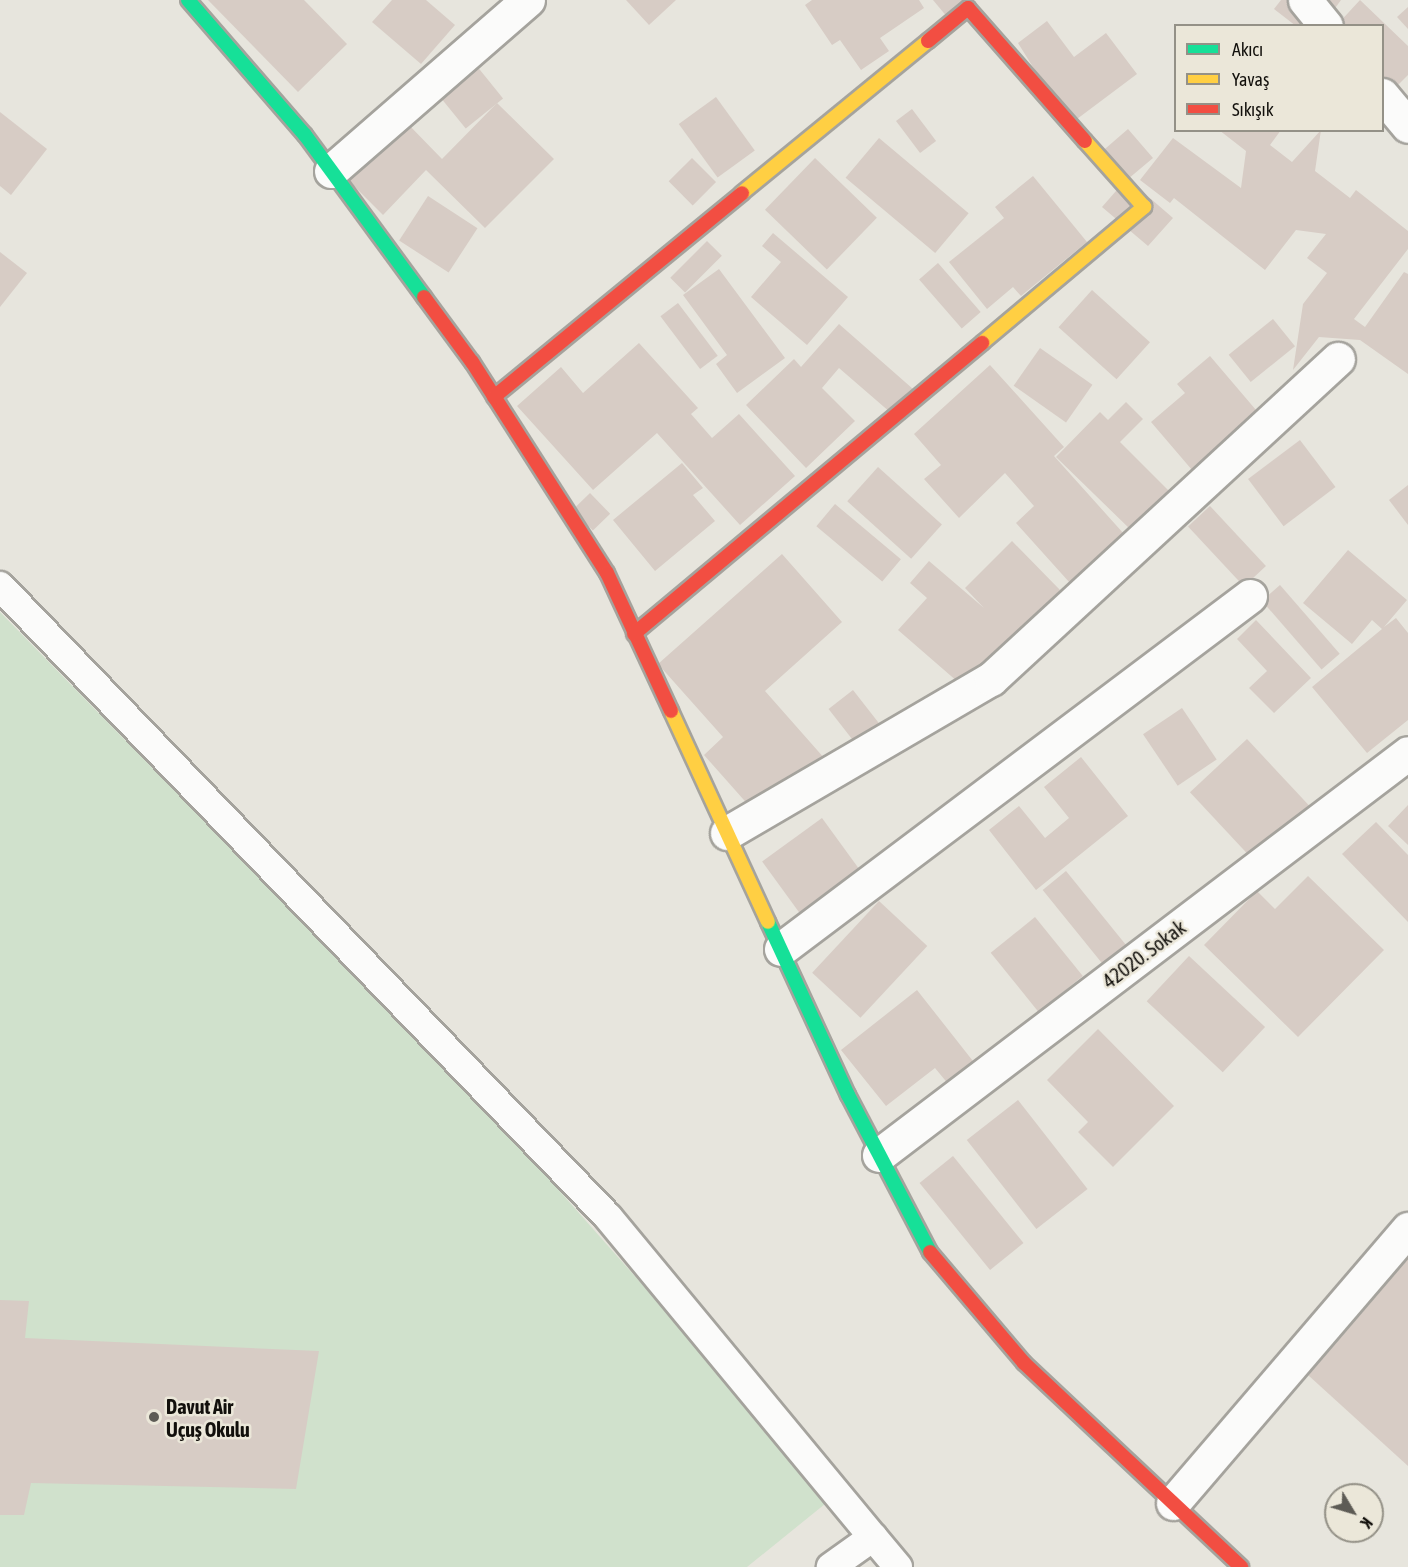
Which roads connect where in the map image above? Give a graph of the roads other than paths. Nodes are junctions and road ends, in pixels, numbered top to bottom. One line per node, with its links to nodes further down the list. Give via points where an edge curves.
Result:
1 (188, 0): 5 (main road, via 305,135)
2 (528, 0): 5 (street)
3 (1305, 0): 4 (street)
4 (1324, 24)
5 (331, 171): 7 (main road)
6 (1338, 359): 12 (street, via 991,679)
7 (494, 397): 10 (main road, via 607,573); 10 (main road, via 968,8 1144,207)
8 (0, 586): 17 (lane, via 608,1217)
9 (1250, 596): 13 (street)
10 (634, 634): 12 (main road)
11 (1408, 753): 14 (street, 42020. Sokak)
12 (727, 833): 13 (main road)
13 (781, 949): 14 (main road)
14 (879, 1155): 16 (main road, via 932,1256 1024,1363)
15 (1408, 1229): 16 (street)
16 (1173, 1503): 20 (main road)
17 (873, 1537): 18 (lane); 19 (lane)
18 (831, 1567)
19 (898, 1567)
20 (1241, 1567)

